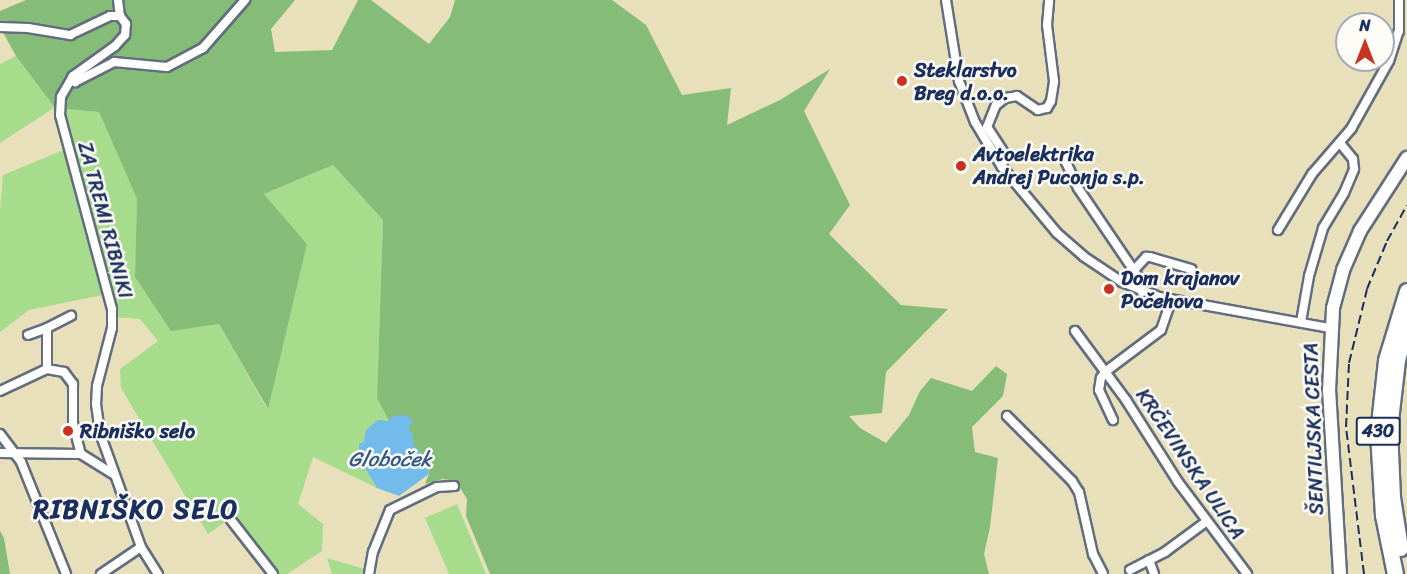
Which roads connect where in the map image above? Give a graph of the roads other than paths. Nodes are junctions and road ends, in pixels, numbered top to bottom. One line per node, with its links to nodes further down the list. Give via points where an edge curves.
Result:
1 (118, 0): 6 (street)
2 (245, 0): 8 (street, via 203,48 167,67 114,63)
3 (946, 0): 12 (street, via 966,103)
4 (1049, 0): 12 (street, via 1047,25 1054,81 1051,101 1047,108 1038,111 1017,96 996,105 987,127 1004,153)
5 (1399, 0): 9 (street, via 1399,31 1389,61)
6 (120, 16): 7 (street, via 99,20 70,35); 8 (street, via 126,24 125,35 80,69)
7 (0, 27)
8 (72, 80): 35 (street, ZA TREMI RIBNIKI, via 61,97 60,115 112,309 112,328 100,370 96,404)
9 (1340, 143): 13 (street, via 1312,174); 20 (street, via 1353,159 1354,169 1323,228)
10 (1064, 158): 15 (street, via 1078,188)
11 (1407, 158): 23 (street, ŠENTILJSKA CESTA, via 1351,250)
12 (1002, 167): 17 (street, via 1057,233 1083,256)
13 (1278, 231)
14 (1191, 269): 15 (street, via 1146,257)
15 (1134, 270): 17 (street)
16 (1407, 291): 51 (highway, 430, via 1386,360 1378,433 1383,515)
17 (1142, 292): 18 (street)
18 (1171, 301): 20 (street); 27 (street, via 1161,330)
19 (71, 316): 22 (street)
20 (1301, 322): 23 (street)
21 (1407, 322): 52 (highway, 430, via 1397,360 1389,429 1392,497)
22 (47, 328): 25 (street); 26 (street)
23 (1330, 328): 50 (street, ŠENTILJSKA CESTA, via 1329,400)
24 (1075, 331): 27 (street, KRČEVINSKA ULICA)
25 (28, 335)
26 (47, 369): 28 (street); 34 (street, via 64,372 74,384 73,423)
27 (1105, 372): 30 (street, KRČEVINSKA ULICA, via 1099,390); 38 (street, KRČEVINSKA ULICA)
28 (0, 391)
29 (1006, 416): 47 (street, via 1079,492 1093,554)
30 (1113, 420)
31 (0, 434): 32 (street)
32 (3, 450): 33 (street)
33 (15, 454): 34 (street); 42 (street, via 32,486)
34 (81, 454): 35 (street)
35 (113, 474): 39 (street, ZA TREMI RIBNIKI)
36 (454, 486): 46 (street, via 437,487 390,510 373,552)
37 (231, 520): 45 (street)
38 (1207, 521): 40 (street); 49 (street, KRČEVINSKA ULICA)
39 (141, 547): 43 (street); 44 (street, ZA TREMI RIBNIKI)
40 (1149, 560): 41 (street); 48 (street)
41 (1130, 570)
42 (66, 574)
43 (101, 574)
44 (158, 574)
45 (273, 574)
46 (369, 574)
47 (1102, 574)
48 (1154, 574)
49 (1247, 574)
50 (1340, 574)
51 (1395, 574)
52 (1405, 574)

